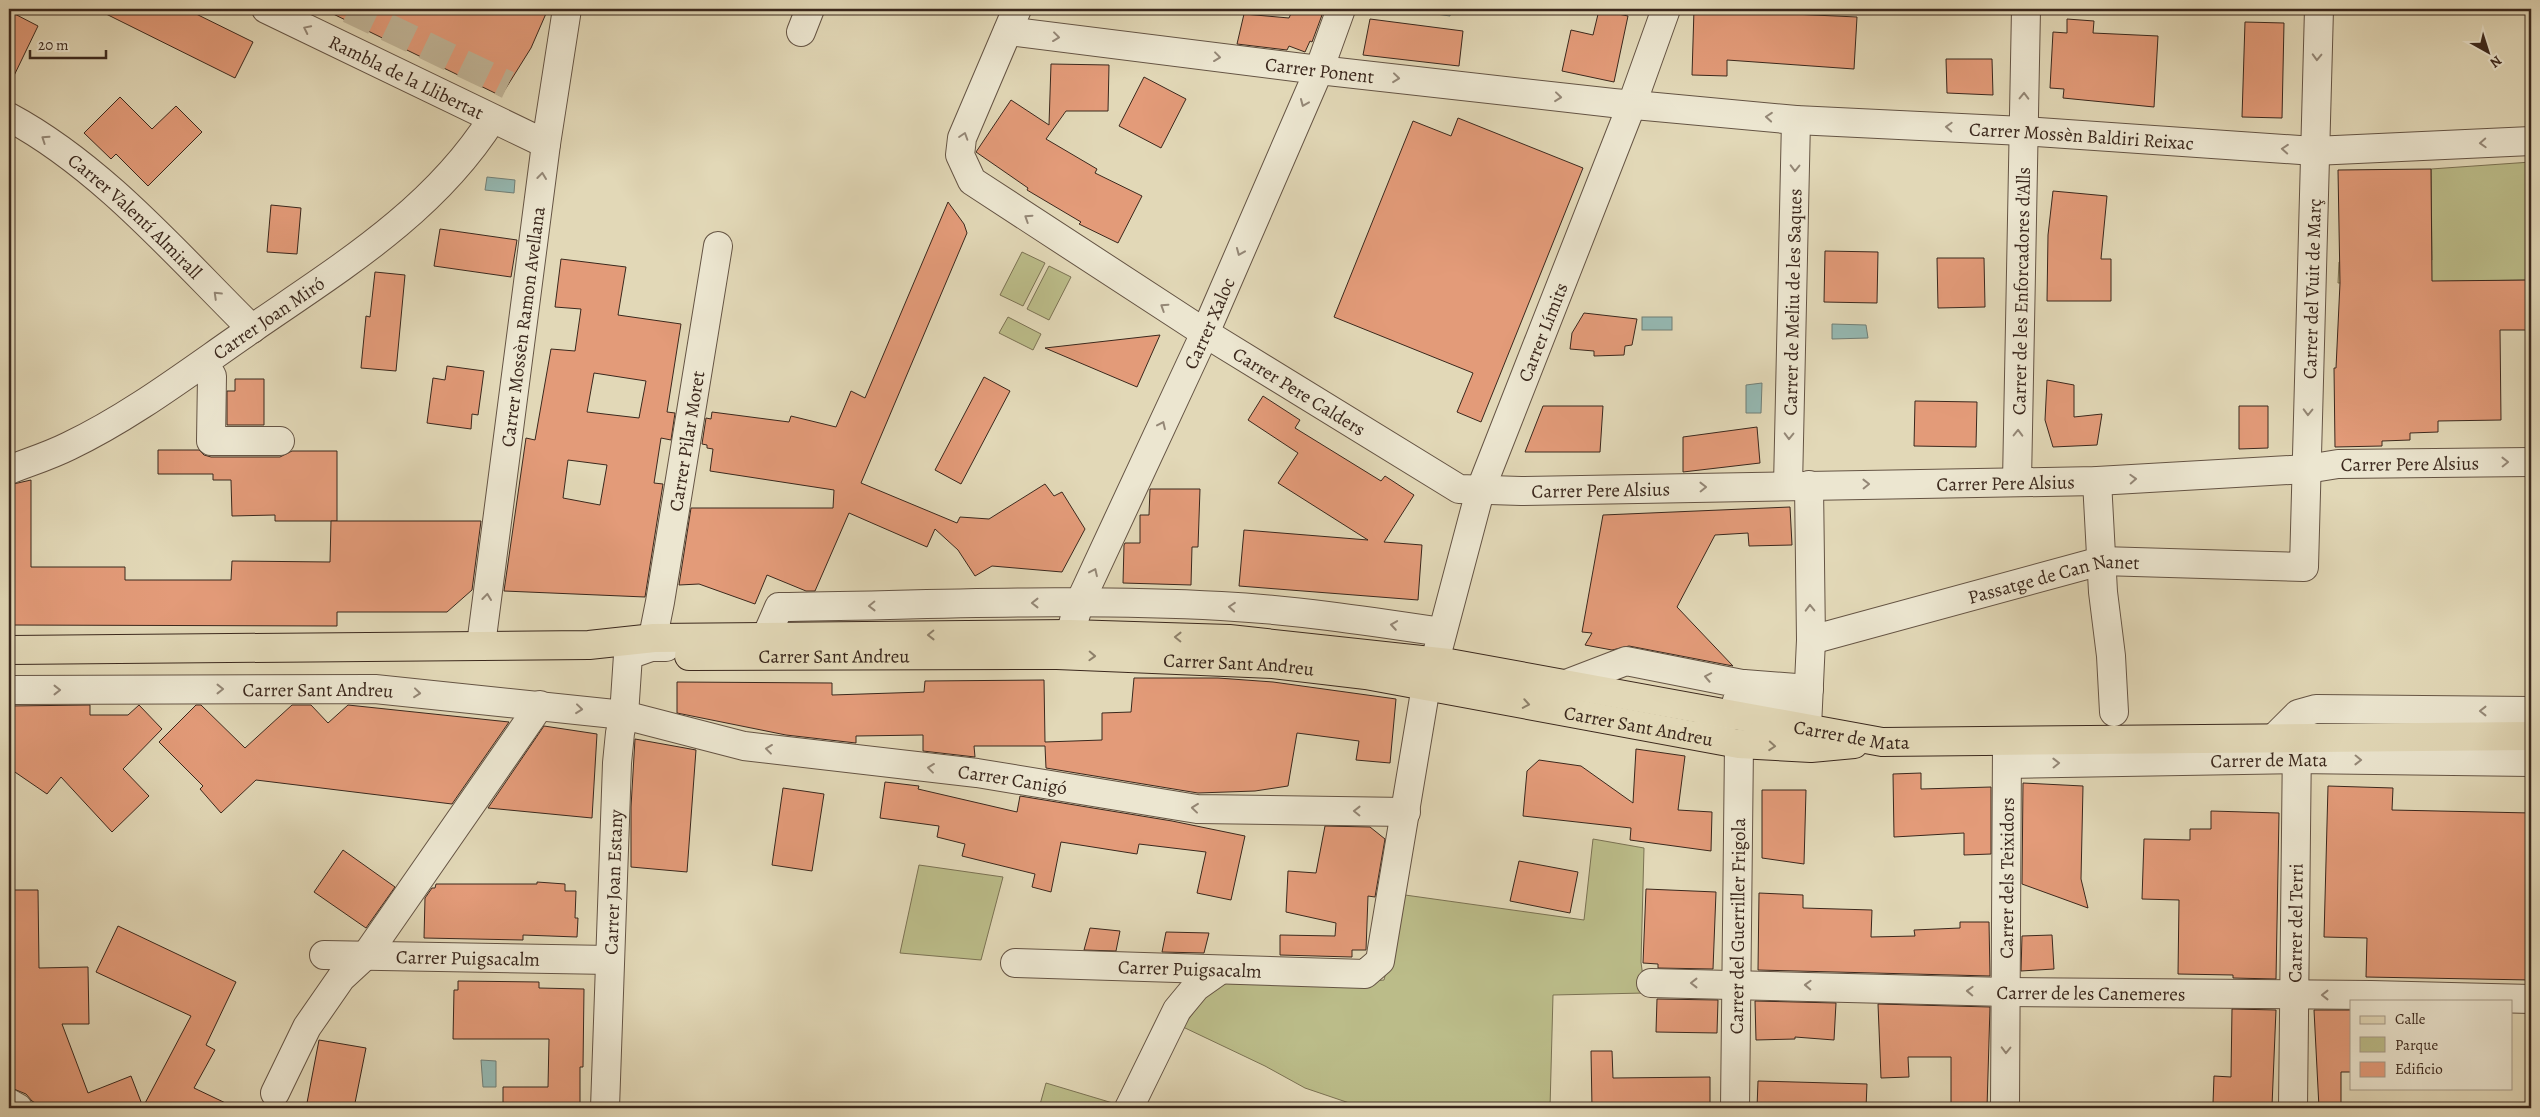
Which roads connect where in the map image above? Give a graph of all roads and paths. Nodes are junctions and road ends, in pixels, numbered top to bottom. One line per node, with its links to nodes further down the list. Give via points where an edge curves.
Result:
1 (266, 9): 11 (street, Rambla de la Llibertat, one-way to 1)
2 (567, 9): 15 (street, Carrer Mossèn Ramon Avellana)
3 (1341, 9): 8 (street, Carrer Xaloc)
4 (1666, 9): 9 (street, Carrer Límits)
5 (2026, 9): 13 (street, Carrer de les Enforcadores d'Alls, one-way to 5)
6 (2319, 9): 16 (street, Carrer del Vuit de Març, one-way to 16)
7 (1013, 20): 8 (street, Carrer Ponent, one-way to 8); 19 (street, Carrer Pere Calders, one-way to 7, via 972,181 960,155 962,138)
8 (1319, 70): 9 (street, Carrer Ponent, one-way to 9); 19 (street, Carrer Xaloc, one-way to 19)
9 (1632, 104): 12 (street, Carrer Mossèn Baldiri Reixac, one-way to 9); 28 (street, Carrer Límits)
10 (9, 117): 18 (street, Carrer Valentí Almirall, one-way to 10, via 105,185 68,154)
11 (492, 119): 15 (street, Rambla de la Llibertat); 18 (street, Carrer Joan Miró, via 443,184 414,210 326,280)
12 (1796, 120): 13 (street, Carrer Mossèn Baldiri Reixac, one-way to 12); 27 (street, Carrer de Meliu de les Saques, one-way to 27)
13 (2024, 131): 16 (street, Carrer Mossèn Baldiri Reixac, one-way to 13); 26 (street, Carrer de les Enforcadores d'Alls, one-way to 13)
14 (2531, 141): 16 (street, Carrer Mossèn Baldiri Reixac, one-way to 16)
15 (546, 144): 37 (street, Carrer Mossèn Ramon Avellana, one-way to 15)
16 (2314, 151): 23 (street, Carrer del Vuit de Març, one-way to 23)
17 (718, 246): 38 (street, Carrer Pilar Moret)
18 (252, 329): 20 (street, Carrer Joan Miró)
19 (1205, 333): 28 (street, Carrer Pere Calders, via 1458,489); 31 (street, Carrer Xaloc, one-way to 19)
20 (204, 363): 21 (street, via 212,376 211,442); 24 (street, Carrer Joan Miró, via 68,447)
21 (280, 441)
22 (2531, 462): 23 (street, Carrer Pere Alsius, one-way to 22, via 2338,464)
23 (2306, 469): 25 (street, Carrer Pere Alsius, one-way to 23); 30 (street, Carrer del Vuit de Març)
24 (9, 470)
25 (2097, 481): 26 (street, Carrer Pere Alsius); 29 (street)
26 (2017, 482): 27 (street, Carrer Pere Alsius, one-way to 26)
27 (1799, 486): 28 (street, Carrer Pere Alsius, one-way to 27); 36 (street, Carrer de Meliu de les Saques, one-way to 27)
28 (1480, 491): 32 (street, Carrer Límits)
29 (2101, 561): 30 (street, Passatge de Can Nanet); 36 (street, Passatge de Can Nanet); 49 (street)
30 (2304, 567)
31 (1079, 604): 32 (street, one-way to 31, via 1328,614 1220,606); 33 (street, Carrer Xaloc); 35 (street, Carrer Sant Andreu, one-way to 35, via 779,607)
32 (1442, 632): 42 (street, Carrer Límits)
33 (1070, 634): 34 (main road, Carrer Sant Andreu, one-way to 34); 40 (street, via 1058,645 973,645); 42 (main road, Carrer Sant Andreu, one-way to 33, via 1229,639)
34 (827, 636): 35 (main road, Carrer Sant Andreu); 38 (street, via 800,643)
35 (766, 637): 38 (main road, Carrer Sant Andreu)
36 (1810, 640): 45 (street, Carrer de Meliu de les Saques)
37 (481, 645): 38 (main road, Carrer Sant Andreu); 39 (main road, Carrer Sant Andreu)
38 (644, 647): 40 (main road, Carrer Sant Andreu); 51 (street, Carrer Joan Estany)
39 (9, 650)
40 (941, 656): 41 (main road, Carrer Sant Andreu, one-way to 41, via 1057,655)
41 (1216, 661): 42 (street, via 1244,652 1417,672)
42 (1428, 683): 43 (main road, Carrer de Mata, via 1521,676); 52 (main road, Carrer Sant Andreu, one-way to 52); 60 (street, Carrer Límits)
43 (1566, 684): 44 (street, one-way to 43, via 1626,661); 50 (main road, Carrer de Mata)
44 (1742, 684): 45 (street); 50 (street); 53 (street)
45 (1810, 689): 53 (street, Carrer de Meliu de les Saques)
46 (9, 690): 47 (street, Carrer Sant Andreu, one-way to 47, via 375,689)
47 (540, 705): 51 (street, Carrer Sant Andreu, one-way to 51); 61 (street)
48 (2531, 711): 57 (street, Carrer de Mata, one-way to 57, via 2316,709 2298,714)
49 (2114, 712)
50 (1733, 714): 52 (street, via 1708,723 1634,708); 53 (main road, Carrer de Mata)
51 (624, 715): 60 (street, Carrer Canigó, one-way to 51, via 1197,808 977,773 744,746); 63 (street, Carrer Joan Estany, via 617,762)
52 (1614, 720): 56 (main road, Carrer Sant Andreu)
53 (1807, 727): 55 (main road, Carrer de Mata)
54 (2531, 736): 57 (main road, Carrer de Mata)
55 (1882, 742): 56 (main road, Carrer Sant Andreu, one-way to 55, via 1811,748); 58 (main road, Carrer de Mata)
56 (1739, 744): 68 (street, Carrer del Guerriller Frigola)
57 (2289, 745): 58 (main road, Carrer de Mata); 59 (street, Carrer de Mata, one-way to 59); 70 (street, Carrer del Terri)
58 (2007, 751): 69 (street, Carrer dels Teixidors)
59 (2531, 762)
60 (1406, 812): 66 (street, Carrer Límits, via 1380,961)
61 (367, 954): 62 (street, Carrer Puigsacalm); 63 (street, Carrer Puigsacalm); 72 (street, via 341,978 307,1027)
62 (324, 955)
63 (610, 960): 75 (street, Carrer Joan Estany)
64 (1015, 963): 65 (street, Carrer Puigsacalm)
65 (1220, 970): 66 (street, Carrer Puigsacalm); 76 (street, via 1196,987 1178,1010)
66 (1365, 974)
67 (1650, 983): 68 (street, Carrer de les Canemeres, one-way to 67)
68 (1737, 983): 69 (street, Carrer de les Canemeres, one-way to 68); 77 (street, Carrer del Guerriller Frigola)
69 (2007, 992): 70 (street, Carrer de les Canemeres); 78 (street, Carrer dels Teixidors, one-way to 78)
70 (2294, 995): 71 (street, Carrer de les Canemeres, one-way to 70); 79 (street, Carrer del Terri)
71 (2531, 999)
72 (275, 1093)
73 (9, 1103): 74 (street)
74 (18, 1108)
75 (605, 1108)
76 (1129, 1108)
77 (1735, 1108)
78 (2005, 1108)
79 (2293, 1108)

